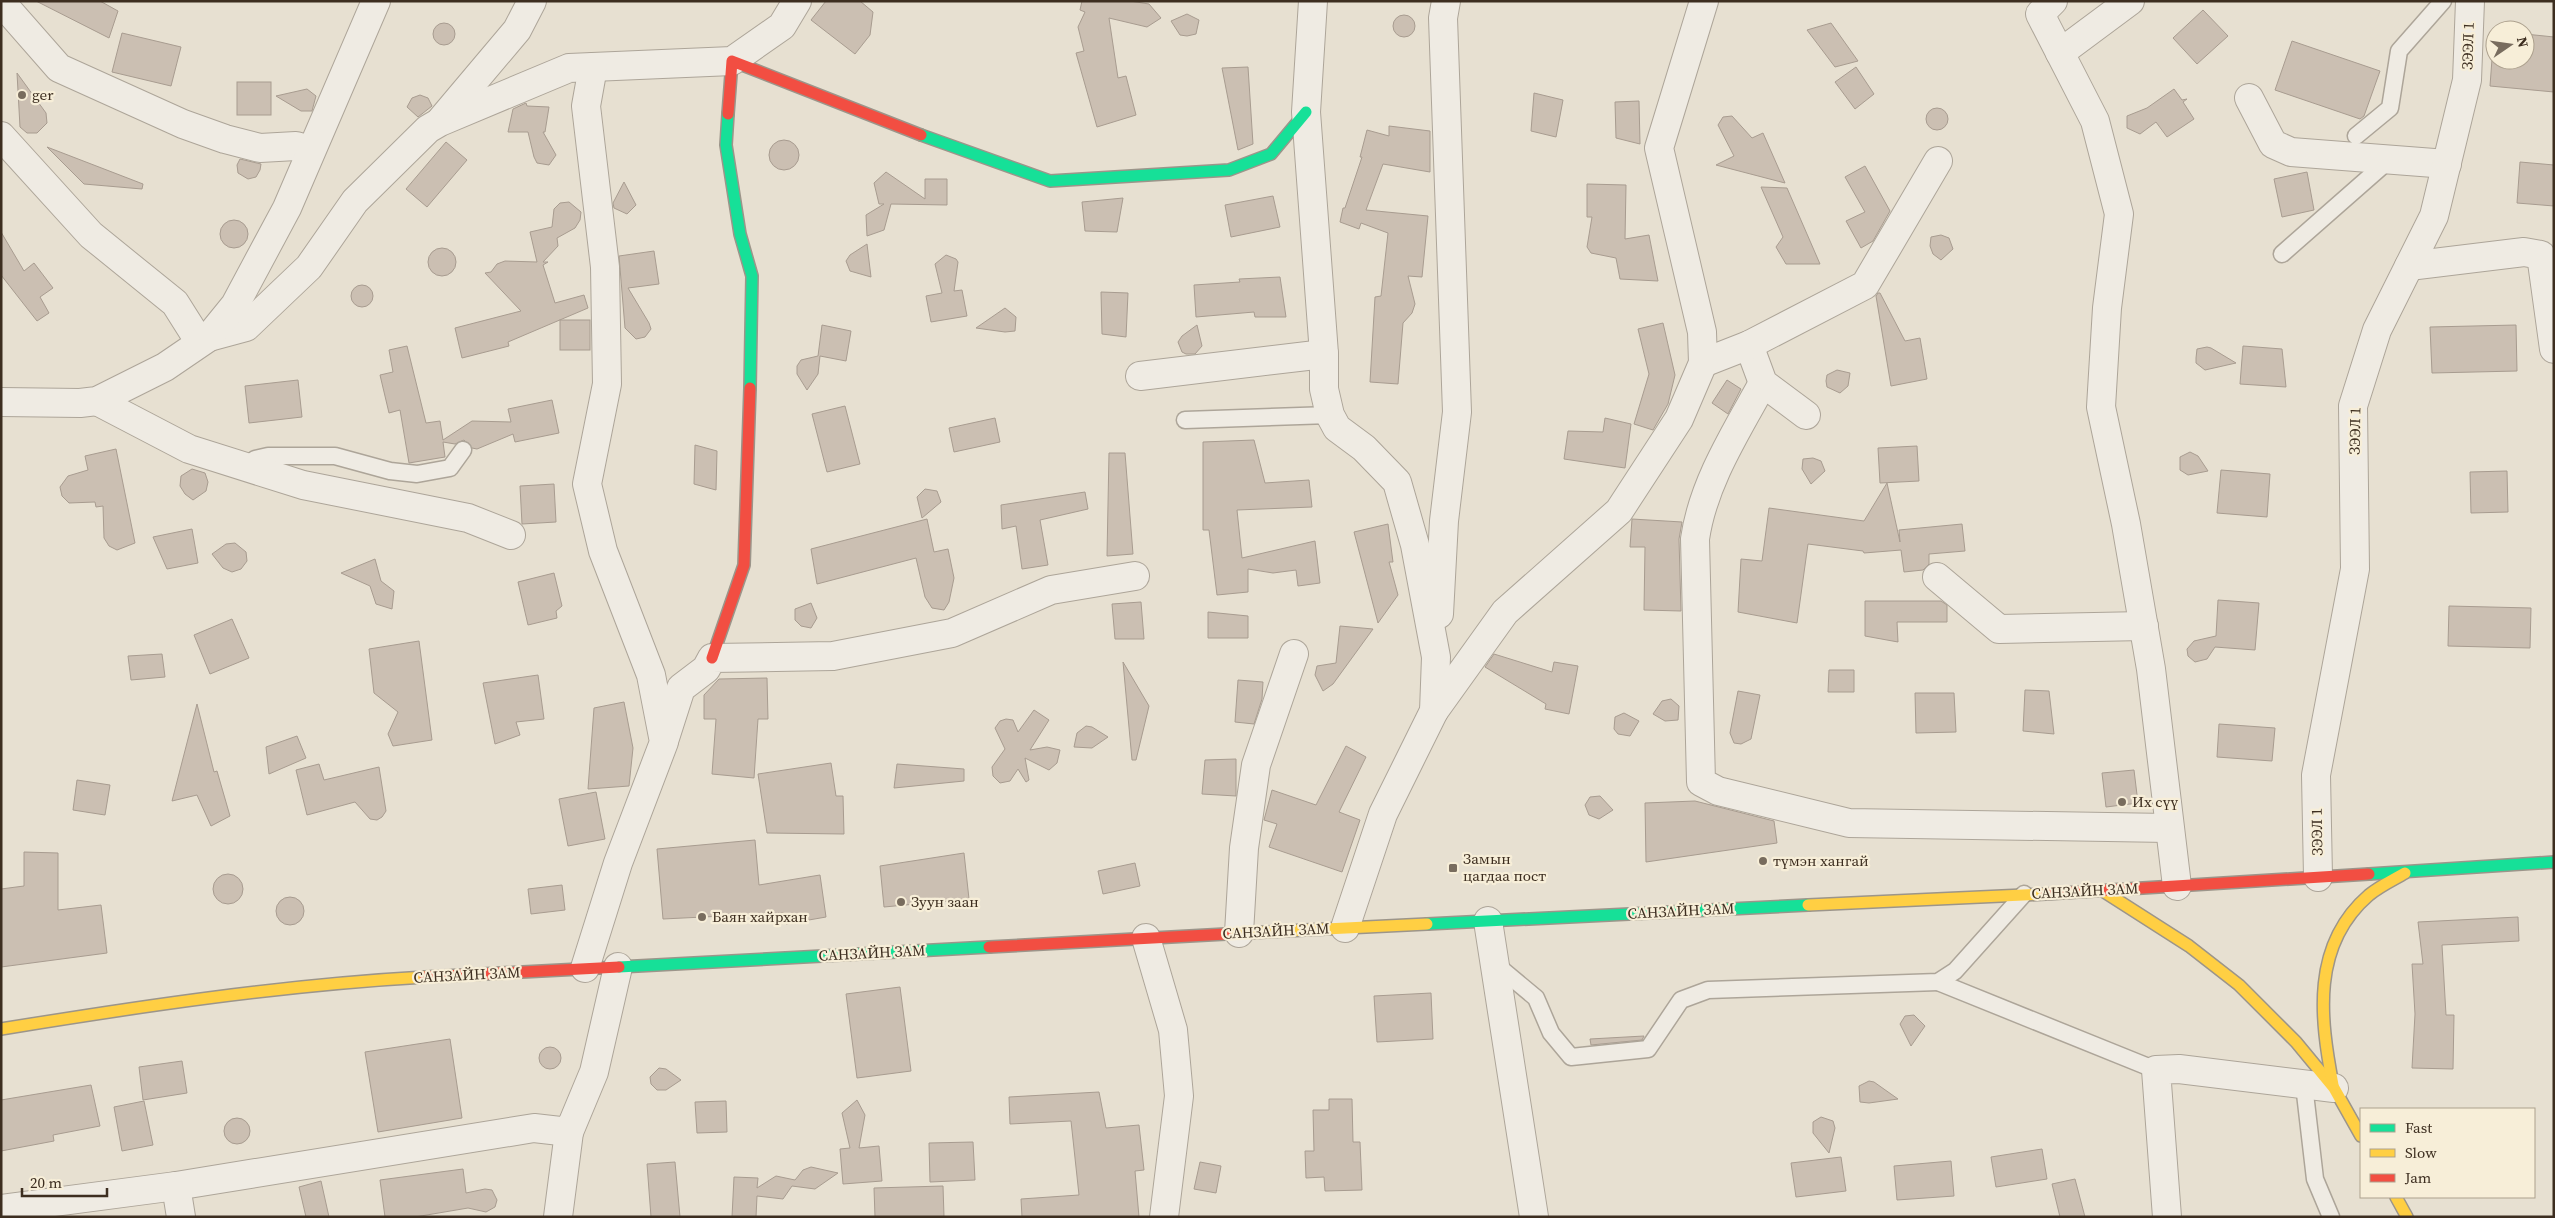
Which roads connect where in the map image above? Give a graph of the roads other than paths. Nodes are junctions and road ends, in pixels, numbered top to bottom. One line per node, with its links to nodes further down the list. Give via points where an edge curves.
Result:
1 (376, 1): 20 (street)
2 (532, 1): 17 (street, via 517,30)
3 (797, 1): 13 (street, via 782,26)
4 (1313, 1): 16 (street)
5 (1446, 1): 46 (street, via 1443,18 1457,412 1444,521)
6 (1704, 1): 30 (street, via 1659,148 1702,332)
7 (2053, 1): 12 (street, via 2040,14)
8 (2130, 1): 12 (street)
9 (2443, 1): 19 (lane, via 2400,51 2390,108)
10 (2470, 1): 23 (street, ЗЭЭЛ 1, via 2467,80)
11 (1, 2): 20 (street, via 59,68 182,124 226,139 260,148 296,146)
12 (2060, 53): 43 (street, via 2095,121 2119,214 2107,308 2101,407)
13 (732, 61): 14 (street); 16 (main road, via 951,147 1050,181 1229,170 1271,154); 45 (main road, via 726,145 740,234 752,276 750,400 744,565)
14 (593, 67): 17 (street, via 568,68); 47 (street, via 586,106 605,267 607,384 587,484 604,551 651,675)
15 (2249, 98): 21 (street, via 2273,144 2291,152)
16 (1306, 112): 29 (street)
17 (440, 122): 26 (street, via 428,129 355,201 310,267 246,327)
18 (1, 136): 26 (street, via 91,236 175,303)
19 (2356, 136)
20 (311, 150): 26 (street, via 287,208 234,305)
21 (2389, 160): 23 (street); 24 (lane)
22 (1938, 161): 27 (street, via 1865,285)
23 (2447, 164): 25 (street, ЗЭЭЛ 1, via 2434,216)
24 (2282, 254)
25 (2409, 266): 28 (street, via 2524,252 2541,255); 51 (street, ЗЭЭЛ 1, via 2377,330 2354,406 2356,569 2316,775)
26 (204, 339): 33 (street, via 165,367)
27 (1749, 345): 30 (street); 32 (street)
28 (2554, 349)
29 (1324, 354): 31 (street); 35 (street, via 1324,389)
30 (1703, 363): 46 (street, via 1679,419 1619,511 1505,612)
31 (1140, 376)
32 (1763, 383): 36 (street); 48 (street, via 1728,447 1699,513 1695,539 1702,782 1718,791 1849,824)
33 (97, 401): 34 (street); 39 (street, via 189,449)
34 (1, 402)
35 (1330, 415): 37 (lane); 46 (street, via 1337,428 1364,448 1398,482 1415,545 1436,657)
36 (1806, 415)
37 (1185, 420)
38 (463, 450): 39 (lane, via 450,468 417,474 390,471 335,456 268,456 255,458)
39 (247, 467): 40 (street, via 346,496 468,518)
40 (511, 535)
41 (1135, 576): 45 (street, via 1051,590 952,633 842,655)
42 (1937, 577): 43 (street, via 1999,629)
43 (2144, 626): 48 (street)
44 (1294, 654): 57 (street, via 1256,765 1244,848)
45 (712, 658): 47 (street, via 706,669 681,688)
46 (1434, 711): 56 (street, via 1383,814)
47 (664, 742): 61 (street, via 618,863)
48 (2168, 828): 52 (street)
49 (2554, 862): 50 (main road, САНЗАЙН ЗАМ)
50 (2408, 871): 51 (main road, САНЗАЙН ЗАМ); 66 (main road, via 2367,897 2342,926 2326,960 2320,996 2323,1036)
51 (2318, 877): 52 (main road, САНЗАЙН ЗАМ)
52 (2177, 886): 53 (main road, САНЗАЙН ЗАМ)
53 (2103, 890): 54 (main road, САНЗАЙН ЗАМ); 66 (main road, via 2189,946 2238,985 2296,1042)
54 (2024, 894): 55 (main road, САНЗАЙН ЗАМ); 62 (lane, via 1955,971)
55 (1488, 921): 56 (main road, САНЗАЙН ЗАМ); 59 (street)
56 (1346, 928): 57 (main road, САНЗАЙН ЗАМ)
57 (1240, 933): 58 (main road, САНЗАЙН ЗАМ)
58 (1146, 938): 60 (main road, САНЗАЙН ЗАМ); 74 (street, via 1173,1030 1179,1096)
59 (1494, 963): 62 (lane, via 1536,998 1550,1033 1571,1056 1648,1049 1681,1000 1708,990); 75 (street)
60 (618, 967): 61 (main road, САНЗАЙН ЗАМ); 67 (street, via 594,1072)
61 (585, 968): 63 (main road, САНЗАЙН ЗАМ, via 358,981 144,1006)
62 (1938, 982): 64 (lane)
63 (1, 1029)
64 (2156, 1070): 65 (street, via 2179,1069); 76 (street)
65 (2304, 1085): 66 (street); 77 (lane, via 2316,1179)
66 (2334, 1088): 68 (main road)
67 (569, 1132): 69 (street, via 534,1128); 73 (street)
68 (2360, 1134)
69 (176, 1186): 71 (street); 72 (street)
70 (2397, 1198): 78 (main road)
71 (1, 1209)
72 (181, 1217)
73 (558, 1217)
74 (1164, 1217)
75 (1534, 1217)
76 (2167, 1217)
77 (2332, 1217)
78 (2407, 1217)

